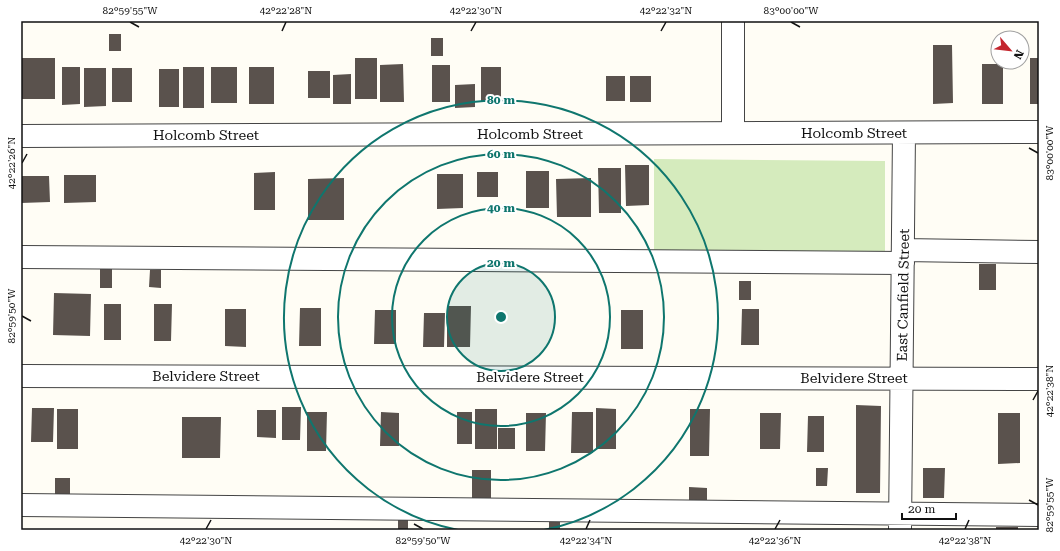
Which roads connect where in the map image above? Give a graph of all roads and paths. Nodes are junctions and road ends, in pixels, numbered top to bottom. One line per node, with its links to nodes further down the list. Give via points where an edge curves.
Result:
1 (733, 21): 3 (street)
2 (1039, 132): 4 (street, Holcomb Street)
3 (733, 133): 4 (street, Holcomb Street); 5 (street, Holcomb Street)
4 (904, 133): 8 (street, East Canfield Street)
5 (21, 136)
6 (1039, 252): 8 (street)
7 (21, 257): 8 (street)
8 (903, 257): 10 (street, East Canfield Street)
9 (21, 376): 10 (street, Belvidere Street)
10 (902, 378): 11 (street, Belvidere Street); 14 (street, East Canfield Street)
11 (1039, 379)
12 (21, 505): 14 (street)
13 (1039, 515): 14 (street)
14 (900, 521)

